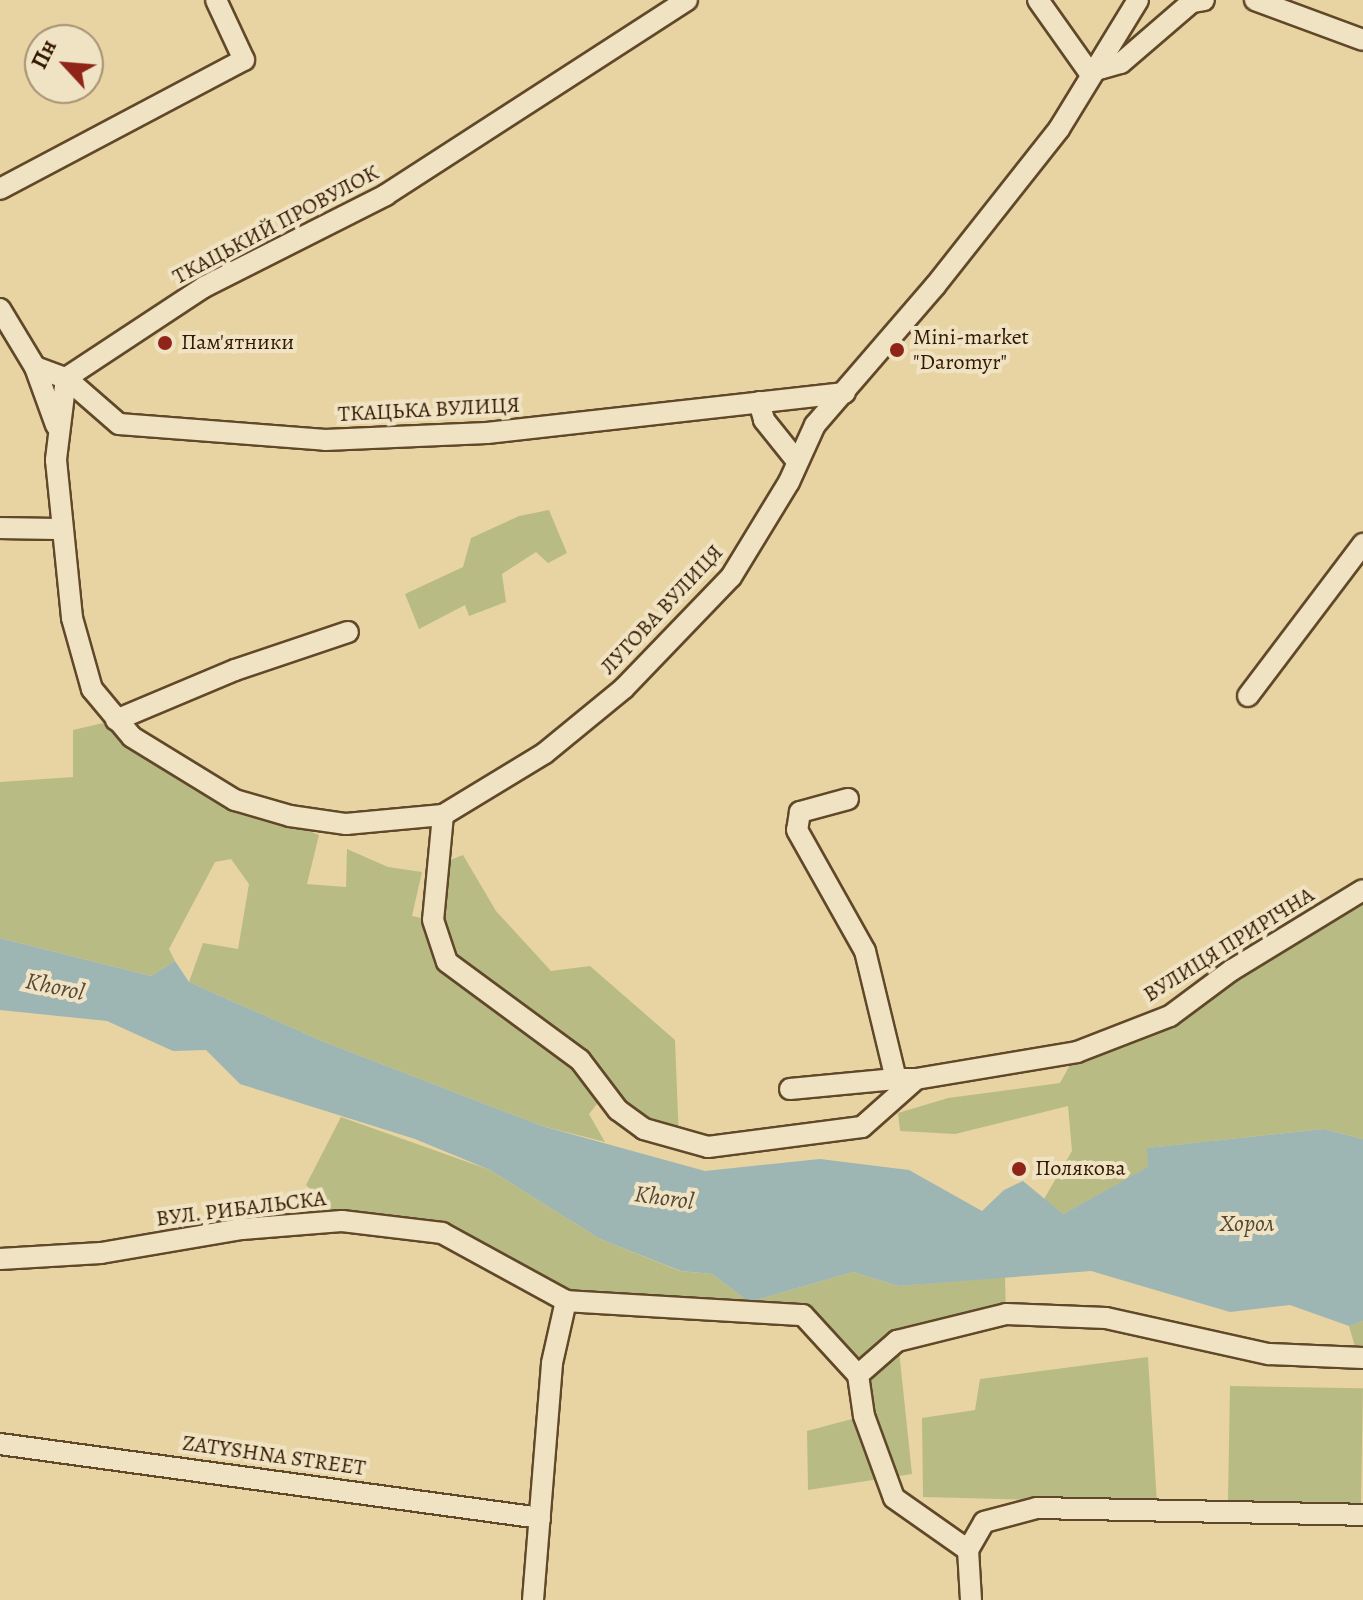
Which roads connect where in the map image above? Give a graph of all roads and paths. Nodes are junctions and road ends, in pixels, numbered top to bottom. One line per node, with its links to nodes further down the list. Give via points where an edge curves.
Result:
1 (216, 0): 9 (street, via 244,60)
2 (687, 0): 12 (street, ТКАЦЬКИЙ ПРОВУЛОК, via 386,195 204,287)
3 (1038, 0): 8 (street)
4 (1138, 0): 8 (street, ЛУГОВА ВУЛИЦЯ)
5 (1204, 0): 8 (street, via 1192,2 1121,63)
6 (1255, 0): 7 (street)
7 (1363, 40)
8 (1089, 72): 13 (street, ЛУГОВА ВУЛИЦЯ, via 1059,129)
9 (0, 189)
10 (0, 309): 11 (street)
11 (35, 367): 12 (street, ТКАЦЬКА ВУЛИЦЯ); 15 (street)
12 (66, 378): 14 (street, ТКАЦЬКА ВУЛИЦЯ, via 119,424 325,440 487,433); 15 (street)
13 (845, 393): 14 (street, ТКАЦЬКА ВУЛИЦЯ); 16 (street, ЛУГОВА ВУЛИЦЯ, via 815,425)
14 (759, 402): 16 (street, via 764,420)
15 (58, 429): 18 (street)
16 (796, 460): 24 (street, ЛУГОВА ВУЛИЦЯ, via 764,528 731,577 624,688 545,753)
17 (0, 528): 18 (street)
18 (62, 529): 22 (street, via 72,618 92,689)
19 (1363, 544): 21 (street)
20 (348, 632): 22 (street, via 235,670)
21 (1248, 696)
22 (116, 720): 24 (street, ЛУГОВА ВУЛИЦЯ, via 132,737 235,800 290,816 346,824)
23 (848, 799): 26 (street, via 800,812 797,830 865,951)
24 (443, 815): 26 (street, via 433,920 447,962 580,1060 618,1110 644,1129 708,1147 862,1127)
25 (1363, 890): 26 (street, ВУЛИЦЯ ПРИРІЧНА, via 1232,970 1170,1016 1077,1052)
26 (906, 1079): 27 (street, ВУЛИЦЯ ПРИРІЧНА)
27 (790, 1089)
28 (0, 1259): 29 (street, ВУЛ. РИБАЛЬСКА, via 101,1253 242,1229 342,1221 442,1233)
29 (566, 1301): 31 (street, via 803,1315); 34 (street, via 552,1363)
30 (1363, 1358): 31 (street, via 1269,1354 1106,1318 1006,1314 897,1341)
31 (858, 1375): 35 (street, via 864,1416 894,1498)
32 (0, 1444): 34 (street, ZATYSHNA STREET)
33 (1363, 1515): 35 (street, via 1037,1508 984,1522)
34 (540, 1518): 36 (street)
35 (968, 1550): 37 (street)
36 (533, 1600)
37 (971, 1600)

